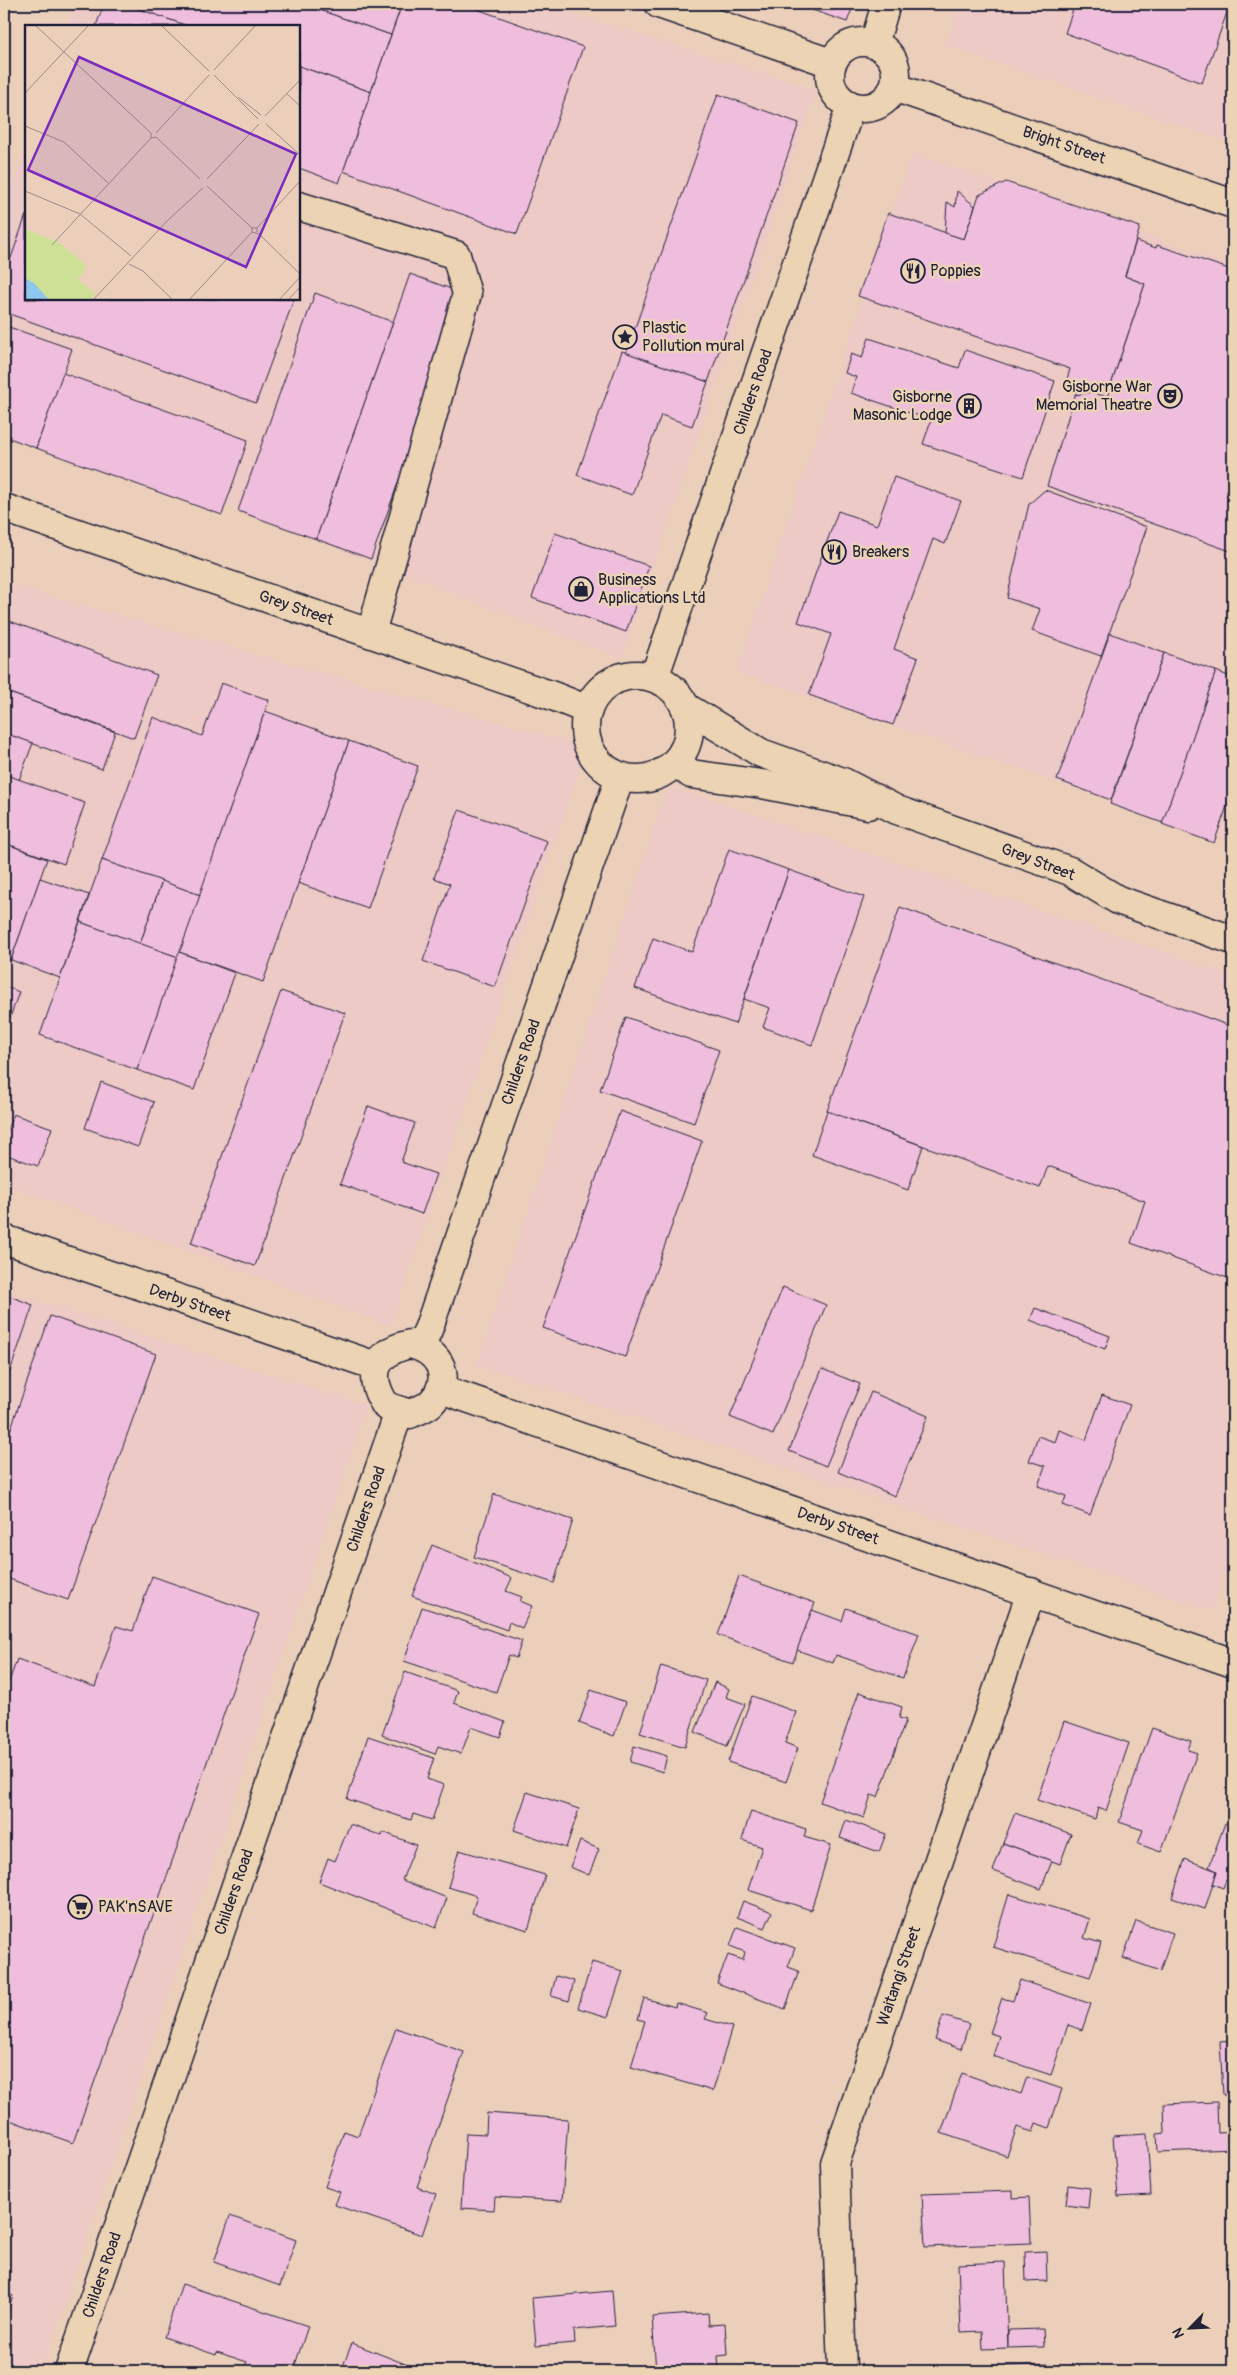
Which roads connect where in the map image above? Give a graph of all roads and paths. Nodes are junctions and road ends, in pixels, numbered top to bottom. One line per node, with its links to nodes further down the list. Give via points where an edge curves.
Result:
1 (659, 4): 4 (street)
2 (886, 4): 3 (street)
3 (874, 44): 4 (street, via 849,45 838,52); 5 (street, via 893,61)
4 (831, 63): 6 (street, via 832,89 840,100)
5 (894, 87): 6 (street, via 876,106); 7 (street, Bright Street)
6 (851, 106): 11 (street, Childers Road)
7 (1233, 204)
8 (300, 206): 10 (street, via 456,255 467,294)
9 (4, 508): 10 (street, Grey Street)
10 (371, 634): 13 (street, Grey Street)
11 (654, 678): 12 (street, via 669,684); 13 (street, via 635,675 607,685)
12 (687, 708): 14 (street, via 690,719 688,734); 16 (street, Grey Street, via 754,750 843,782)
13 (588, 710): 15 (street, via 586,737 590,749 606,770)
14 (676, 762): 15 (street, via 665,772 652,777 633,780); 16 (street, Grey Street, via 691,774)
15 (620, 777): 19 (street, Childers Road)
16 (896, 810): 17 (street, Grey Street, via 1070,871 1118,900)
17 (1233, 940)
18 (4, 1239): 20 (street, Derby Street)
19 (420, 1346): 20 (street, via 410,1344 391,1350); 21 (street, via 436,1358 444,1379)
20 (376, 1366): 22 (street, via 375,1385 380,1397 386,1406)
21 (442, 1389): 22 (street, via 430,1405 410,1414); 23 (street, Derby Street)
22 (399, 1412): 25 (street, Childers Road)
23 (1031, 1592): 24 (street, Derby Street); 26 (street, Waitangi Street, via 835,2163)
24 (1233, 1663)
25 (69, 2371)
26 (842, 2371)

